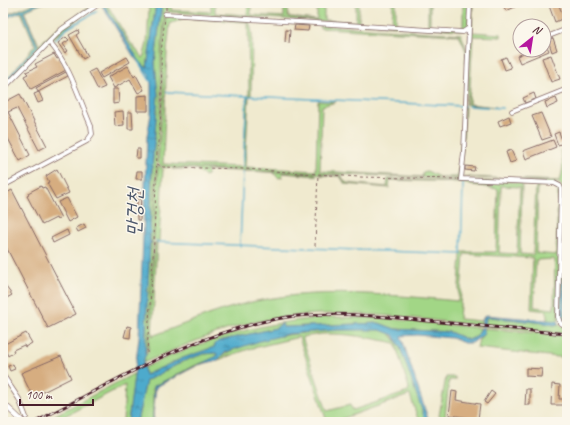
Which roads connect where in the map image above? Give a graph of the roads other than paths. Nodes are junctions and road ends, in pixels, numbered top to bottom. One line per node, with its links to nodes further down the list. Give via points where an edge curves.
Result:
1 (100, 3): 7 (street, via 62,29)
2 (470, 3): 4 (street)
3 (165, 14): 4 (street, via 463,32)
4 (469, 28): 12 (street, via 461,179 554,183 560,186 562,189 558,317 560,323)
5 (567, 29): 6 (street)
6 (552, 35)
7 (50, 42): 8 (street); 11 (street, via 60,54 70,75 92,134 86,141)
8 (3, 89)
9 (567, 89): 10 (street)
10 (512, 111)
11 (3, 186)
12 (567, 326)
13 (3, 375): 15 (street, via 19,399)
14 (3, 403): 16 (street)
15 (26, 417)
16 (23, 422)

